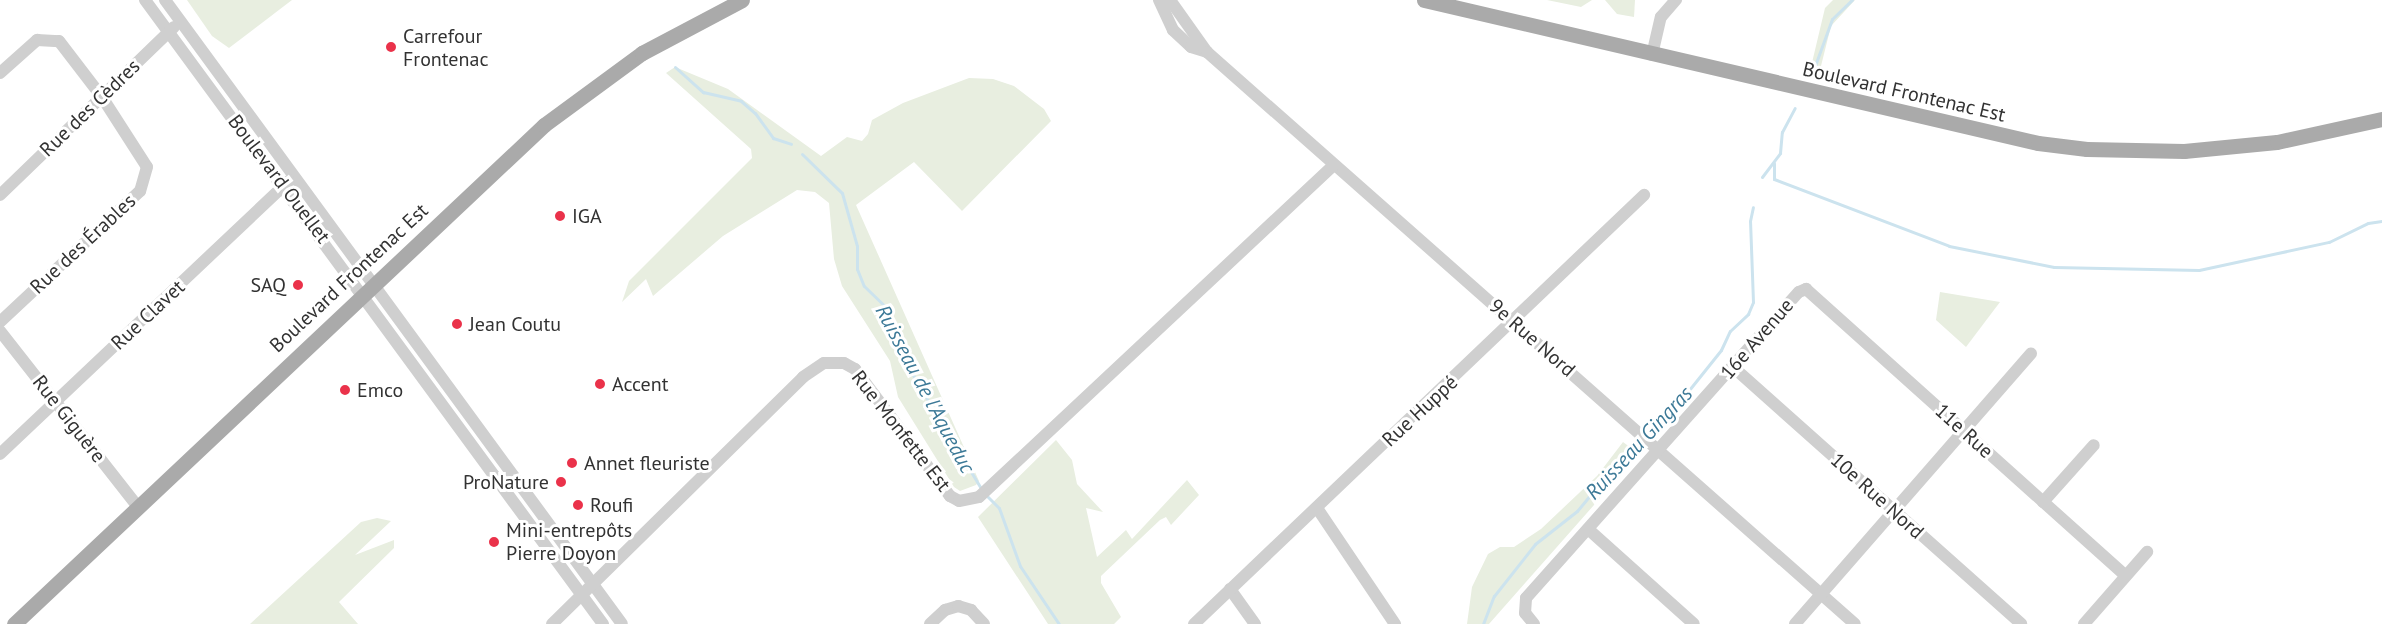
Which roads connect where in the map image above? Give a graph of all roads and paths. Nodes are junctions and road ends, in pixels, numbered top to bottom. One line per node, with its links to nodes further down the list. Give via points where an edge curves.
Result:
1 (145, 0): 9 (street, Boulevard Ouellet)
2 (165, 0): 8 (street, Boulevard Ouellet)
3 (742, 0): 20 (main road, Boulevard Frontenac Est, via 642,53 565,108)
4 (1159, 0): 10 (street, 9e Rue Nord, via 1173,30 1191,47)
5 (1170, 0): 10 (street, 9e Rue Nord)
6 (1424, 0): 11 (main road, Boulevard Frontenac Est)
7 (1676, 0): 11 (street, via 1661,16)
8 (180, 21): 9 (street, Rue des Cèdres); 16 (street, Boulevard Ouellet)
9 (169, 32): 13 (street, Rue des Cèdres); 17 (street, Boulevard Ouellet)
10 (1207, 52): 15 (street, 9e Rue Nord)
11 (1652, 55): 14 (main road, Boulevard Frontenac Est, via 2001,137 2087,149 2228,148 2328,134)
12 (0, 73): 13 (street, Rue des Érables, via 37,40 51,38 59,41)
13 (102, 97): 18 (street, Rue des Cèdres); 22 (street, Rue des Érables, via 147,167 144,184)
14 (2382, 120)
15 (1333, 166): 23 (street, 9e Rue Nord); 40 (street, Rue Monfette Est, via 979,497 959,501 943,490 855,369 844,363 824,363 803,377)
16 (295, 175): 17 (street, Rue Clavet); 20 (street, Boulevard Ouellet)
17 (285, 185): 20 (street, Boulevard Ouellet); 28 (street, Rue Clavet)
18 (0, 195)
19 (1644, 195): 23 (street, Rue Huppé)
20 (367, 289): 26 (street, Boulevard Ouellet); 34 (main road, Boulevard Frontenac Est)
21 (1803, 290): 27 (street, 16e Avenue); 29 (street, 11e Rue, via 1810,291)
22 (0, 322)
23 (1514, 322): 31 (street, 9e Rue Nord); 35 (street, Rue Huppé)
24 (0, 331): 28 (street, Rue Giguère)
25 (2031, 353): 29 (street)
26 (415, 356): 40 (street, Boulevard Ouellet); 43 (street, Boulevard Ouellet)
27 (1733, 367): 31 (street, 16e Avenue); 36 (street, 10e Rue Nord)
28 (56, 401): 32 (street, Rue Clavet); 34 (street, Rue Giguère)
29 (1964, 431): 33 (street, 11e Rue); 36 (street)
30 (2094, 446): 33 (street)
31 (1659, 450): 37 (street, 16e Avenue); 42 (street, 9e Rue Nord)
32 (0, 454)
33 (2043, 502): 39 (street, 11e Rue)
34 (138, 507): 44 (main road, Boulevard Frontenac Est)
35 (1317, 508): 41 (street, Rue Huppé); 52 (street)
36 (1895, 512): 42 (street); 57 (street, 10e Rue Nord)
37 (1588, 529): 53 (street, 16e Avenue, via 1526,598 1524,606); 54 (street)
38 (2147, 552): 39 (street)
39 (2125, 575): 58 (street)
40 (593, 585): 43 (street, Rue Monfette Est); 47 (street, Boulevard Ouellet)
41 (1230, 589): 50 (street, Rue Huppé); 51 (street)
42 (1822, 594): 55 (street); 56 (street, 9e Rue Nord)
43 (582, 596): 45 (street, Rue Monfette Est); 46 (street, Boulevard Ouellet)
44 (14, 624)
45 (552, 624)
46 (603, 624)
47 (622, 624)
48 (930, 624): 49 (street, via 945,610 958,606 970,610)
49 (984, 624)
50 (1194, 624)
51 (1255, 624)
52 (1395, 624)
53 (1533, 624)
54 (1694, 624)
55 (1795, 624)
56 (1855, 624)
57 (2020, 624)
58 (2084, 624)

